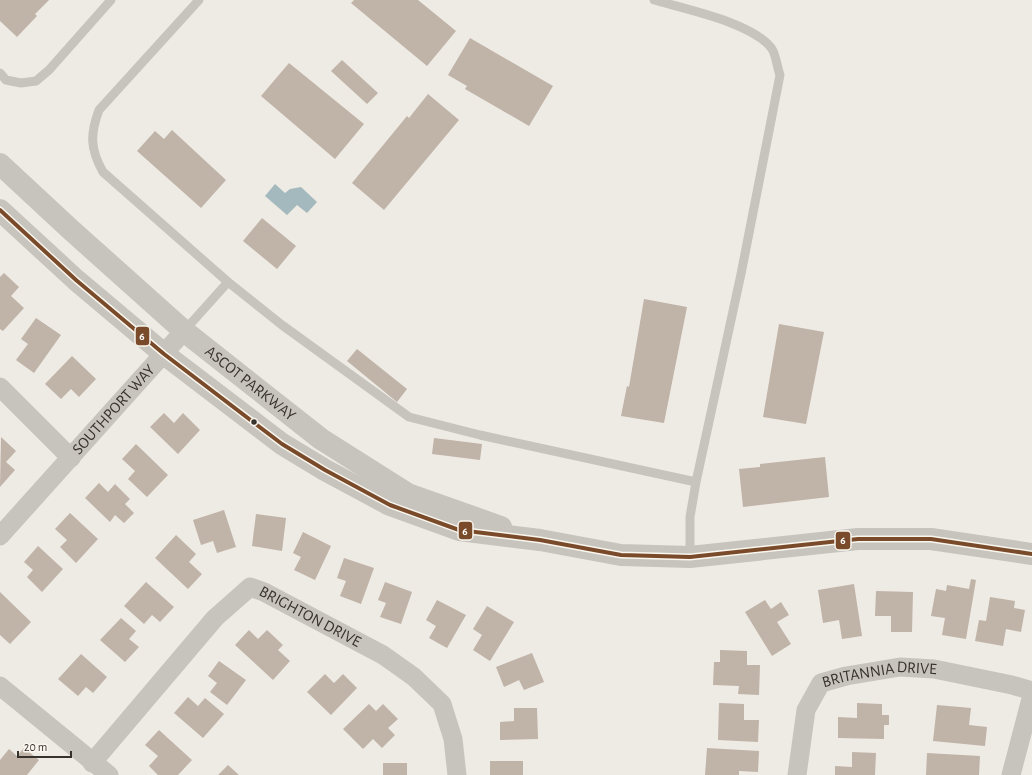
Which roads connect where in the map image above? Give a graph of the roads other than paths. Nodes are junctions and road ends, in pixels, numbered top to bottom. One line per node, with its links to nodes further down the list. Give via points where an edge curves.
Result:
1 (110, 0): 4 (lane, via 49,70 36,81 21,83 6,80)
2 (199, 0): 7 (lane, via 99,110 91,141 103,172)
3 (654, 0): 12 (lane, via 740,26 763,38 773,50 780,75 742,274)
4 (0, 73)
5 (0, 164): 8 (street, ASCOT PARKWAY)
6 (0, 210): 9 (street, ASCOT PARKWAY, via 76,280)
7 (228, 282): 8 (lane, SOUTHPORT WAY); 12 (lane, via 282,325 409,417)
8 (184, 331): 9 (street, SOUTHPORT WAY); 14 (street, ASCOT PARKWAY, via 321,440 408,494)
9 (164, 354): 11 (street, SOUTHPORT WAY); 14 (street, ASCOT PARKWAY, via 282,444 390,505 459,530)
10 (0, 388): 11 (street)
11 (71, 458): 13 (street, SOUTHPORT WAY)
12 (696, 482): 16 (lane, via 690,517)
13 (0, 536)
14 (540, 540): 16 (street, ASCOT PARKWAY, via 621,555)
15 (1032, 554): 16 (street, ASCOT PARKWAY, via 931,539 858,539)
16 (690, 557)
17 (0, 686): 20 (street)
18 (1032, 691): 23 (street, BRITANNIA DRIVE, via 934,669 900,667 821,683 806,710)
19 (1032, 695): 24 (street)
20 (92, 763): 21 (street); 22 (street, BRIGHTON DRIVE, via 216,618 250,587 383,655 414,677 442,704 453,739)
21 (109, 775)
22 (457, 775)
23 (797, 775)
24 (1011, 775)

